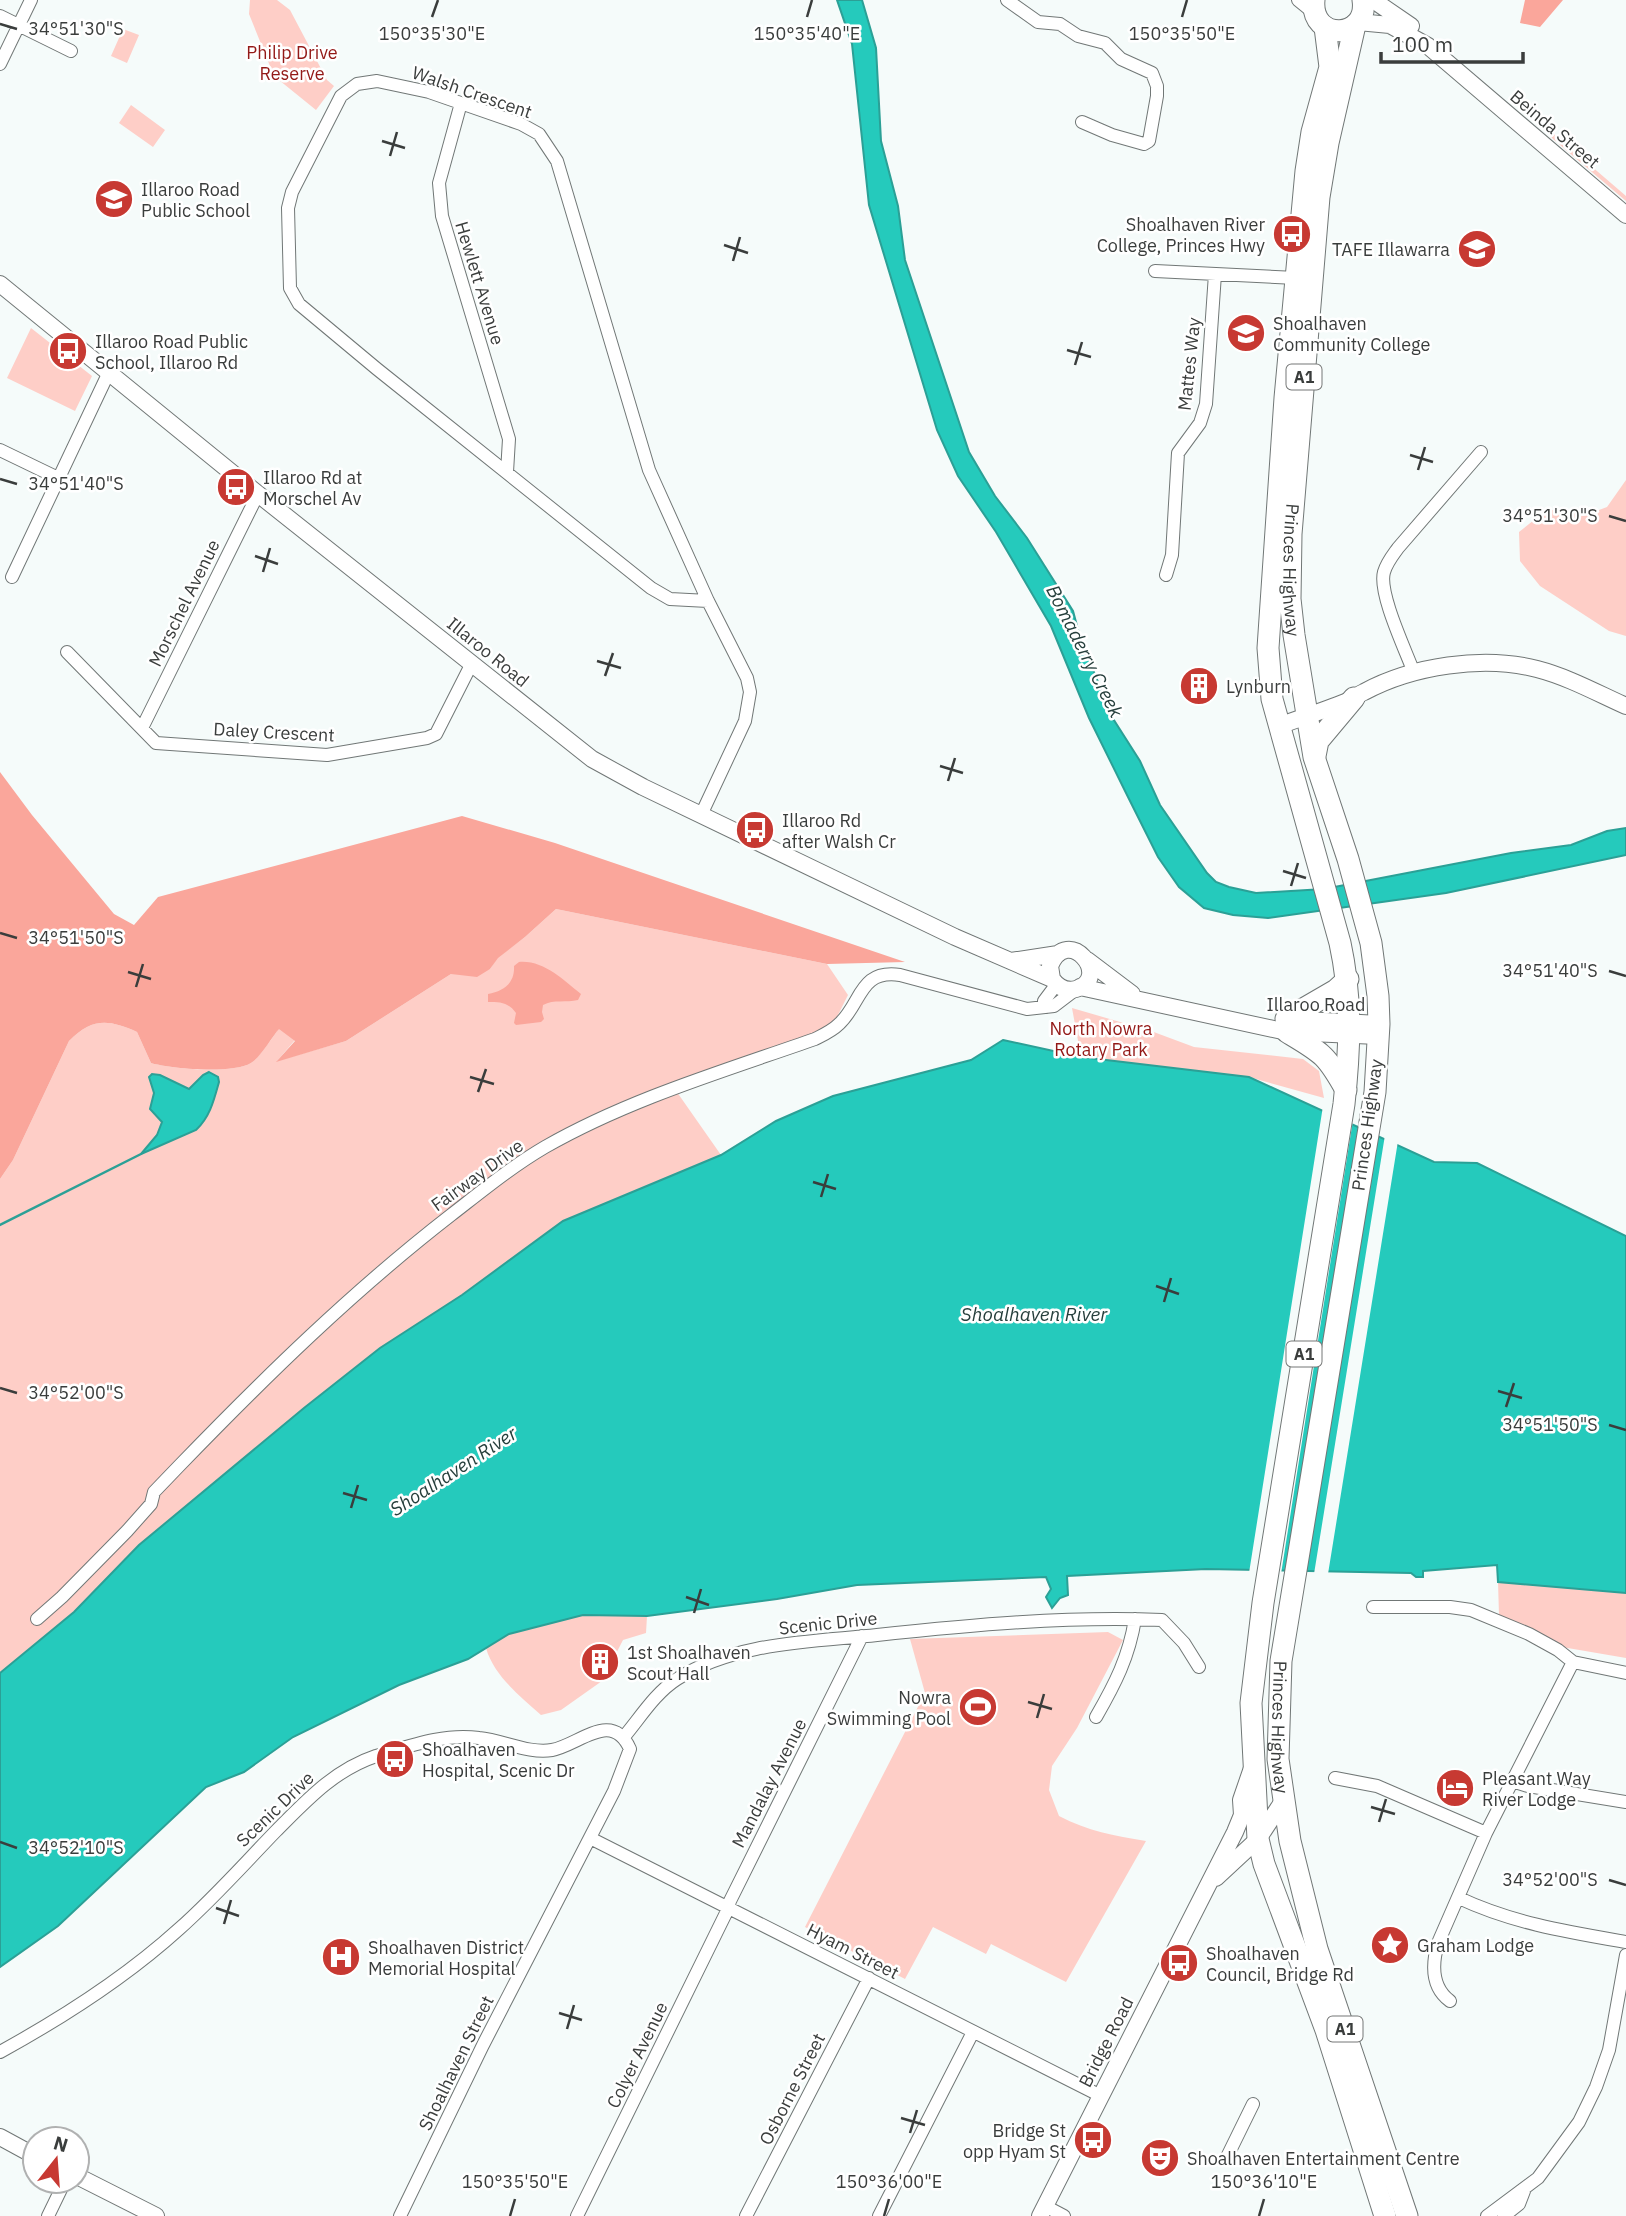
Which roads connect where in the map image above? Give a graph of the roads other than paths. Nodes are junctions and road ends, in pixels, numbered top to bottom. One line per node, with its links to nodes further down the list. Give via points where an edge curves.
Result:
1 (31, 0): 8 (street)
2 (1007, 0): 13 (street, via 1038,22 1060,24 1078,36 1105,43 1121,59 1152,73 1157,96 1149,141 1134,142)
3 (1363, 0): 7 (highway, A1)
4 (1373, 0): 9 (main road, Beinda Street, via 1414,29)
5 (1313, 10): 7 (highway, via 1343,30); 18 (highway, Princes Highway / A1, via 1330,66 1308,153)
6 (0, 16): 8 (street)
7 (1357, 24): 9 (main road, Beinda Street, via 1391,25); 14 (highway, Princes Highway / A1)
8 (19, 25): 10 (street); 11 (street)
9 (1428, 46): 15 (main road, Beinda Street)
10 (71, 51)
11 (0, 64)
12 (461, 103): 23 (street, Hewlett Avenue, via 439,183 442,216 509,439); 23 (street, Walsh Crescent, via 377,81 357,84 341,96 292,192 288,208 290,288 299,304); 28 (street, Walsh Crescent, via 539,134 557,160 649,470)
13 (1082, 122)
14 (1319, 197): 18 (street, via 1304,267); 34 (highway, Princes Highway / A1, via 1290,570 1294,635)
15 (1626, 215)
16 (1156, 271): 17 (street)
17 (1215, 274): 18 (street); 26 (street, Mattes Way, via 1206,404 1200,423 1178,453 1172,555)
18 (1296, 278): 35 (highway, Princes Highway / A1, via 1268,628)
19 (0, 284): 20 (main road, Illaroo Road)
20 (109, 372): 24 (street); 25 (main road, Illaroo Road)
21 (0, 450): 24 (street)
22 (1481, 452): 31 (street, via 1398,548 1383,574 1384,592)
23 (507, 471): 28 (street, Walsh Crescent, via 651,588 670,599)
24 (58, 478): 27 (street)
25 (258, 494): 30 (main road, Illaroo Road); 36 (street, Morschel Avenue)
26 (1166, 575)
27 (12, 578)
28 (708, 601): 38 (street, Walsh Crescent, via 750,692 745,721)
29 (67, 652): 36 (street, Daley Crescent)
30 (472, 663): 36 (street, Daley Crescent, via 436,734 427,738 327,755 156,743); 38 (main road, Illaroo Road, via 592,759)
31 (1414, 673): 32 (main road); 33 (main road, via 1487,663 1525,667)
32 (1359, 695): 34 (main road); 37 (highway, via 1318,741)
33 (1626, 706)
34 (1307, 711): 35 (main road); 37 (highway, Princes Highway / A1)
35 (1277, 721): 42 (highway, Princes Highway / A1)
36 (142, 728)
37 (1314, 757): 49 (highway, Princes Highway / A1, via 1364,917 1377,983)
38 (701, 815): 41 (main road, Illaroo Road)
39 (1058, 954): 40 (main road, Illaroo Road, via 1071,950); 41 (main road, Illaroo Road); 43 (main road, via 1050,966)
40 (1087, 960): 44 (main road, via 1088,978); 45 (main road, Illaroo Road)
41 (1009, 962): 43 (main road, Illaroo Road)
42 (1348, 979): 47 (highway); 48 (highway, Princes Highway / A1)
43 (1054, 982): 44 (main road, Illaroo Road, via 1062,989); 46 (street, via 1044,1000)
44 (1077, 988): 45 (main road, Illaroo Road); 46 (street)
45 (1137, 998): 47 (main road, Illaroo Road, via 1206,1016)
46 (1046, 1007): 52 (street, Fairway Drive, via 1027,1009 883,974 869,981 846,1017 815,1039 642,1101 546,1147 491,1182 335,1311 179,1466 127,1531)
47 (1287, 1026): 48 (main road, Illaroo Road); 50 (highway, via 1323,1053)
48 (1349, 1029): 49 (main road, Illaroo Road); 50 (highway, Princes Highway / A1)
49 (1379, 1030): 63 (highway, Princes Highway / A1, via 1375,1092 1281,1661 1278,1759)
50 (1345, 1097): 60 (highway, Princes Highway / A1, via 1264,1603 1251,1703)
51 (1373, 1607): 55 (street, via 1471,1610 1529,1634)
52 (37, 1619)
53 (1135, 1619): 54 (street, Scenic Drive, via 959,1626); 56 (street, Scenic Drive, via 1162,1620); 58 (street, via 1131,1646)
54 (862, 1636): 59 (street, Scenic Drive, via 756,1649 701,1667 659,1693); 70 (street, Mandalay Avenue)
55 (1573, 1662): 57 (street); 62 (street)
56 (1199, 1667)
57 (1626, 1673)
58 (1096, 1717)
59 (623, 1738): 66 (street, Shoalhaven Street, via 629,1754); 76 (street, Scenic Drive, via 605,1730 562,1748 541,1751 482,1738 443,1738 360,1762 312,1795 179,1930 84,2001)
60 (1253, 1763): 67 (highway, Princes Highway / A1); 68 (main road, Bridge Road, via 1241,1800 1242,1815)
61 (1335, 1778): 65 (street, via 1398,1793)
62 (1512, 1781): 64 (street); 65 (street)
63 (1283, 1801): 67 (main road, Bridge Road); 94 (highway, Princes Highway / A1, via 1317,1950)
64 (1626, 1802)
65 (1486, 1833): 69 (street)
66 (590, 1838): 70 (street, Hyam Street); 88 (street, Shoalhaven Street)
67 (1258, 1839): 68 (main road, Bridge Road); 93 (highway, Princes Highway / A1)
68 (1207, 1885): 77 (main road, Bridge Road)
69 (1459, 1898): 71 (street, via 1508,1918); 74 (street, via 1434,1956 1437,1987)
70 (729, 1909): 73 (street, Hyam Street); 89 (street, Colyer Avenue)
71 (1626, 1942)
72 (1626, 1955): 83 (street, via 1613,2031 1596,2087 1562,2149)
73 (869, 1978): 75 (street, Hyam Street); 90 (street, Osborne Street)
74 (1450, 2001)
75 (973, 2032): 77 (street, Hyam Street); 91 (street)
76 (0, 2052)
77 (1101, 2096): 85 (main road, Bridge Road)
78 (1253, 2104): 81 (street)
79 (0, 2137): 80 (main road)
80 (21, 2148)
81 (1226, 2160)
82 (91, 2183): 87 (main road)
83 (1524, 2191): 95 (street); 96 (street, via 1519,2204)
84 (58, 2195): 86 (street)
85 (1042, 2211): 92 (street)
86 (48, 2216)
87 (156, 2216)
88 (400, 2216)
89 (577, 2216)
90 (746, 2216)
91 (879, 2216)
92 (1064, 2216)
93 (1385, 2216)
94 (1408, 2216)
95 (1487, 2216)
96 (1504, 2216)

